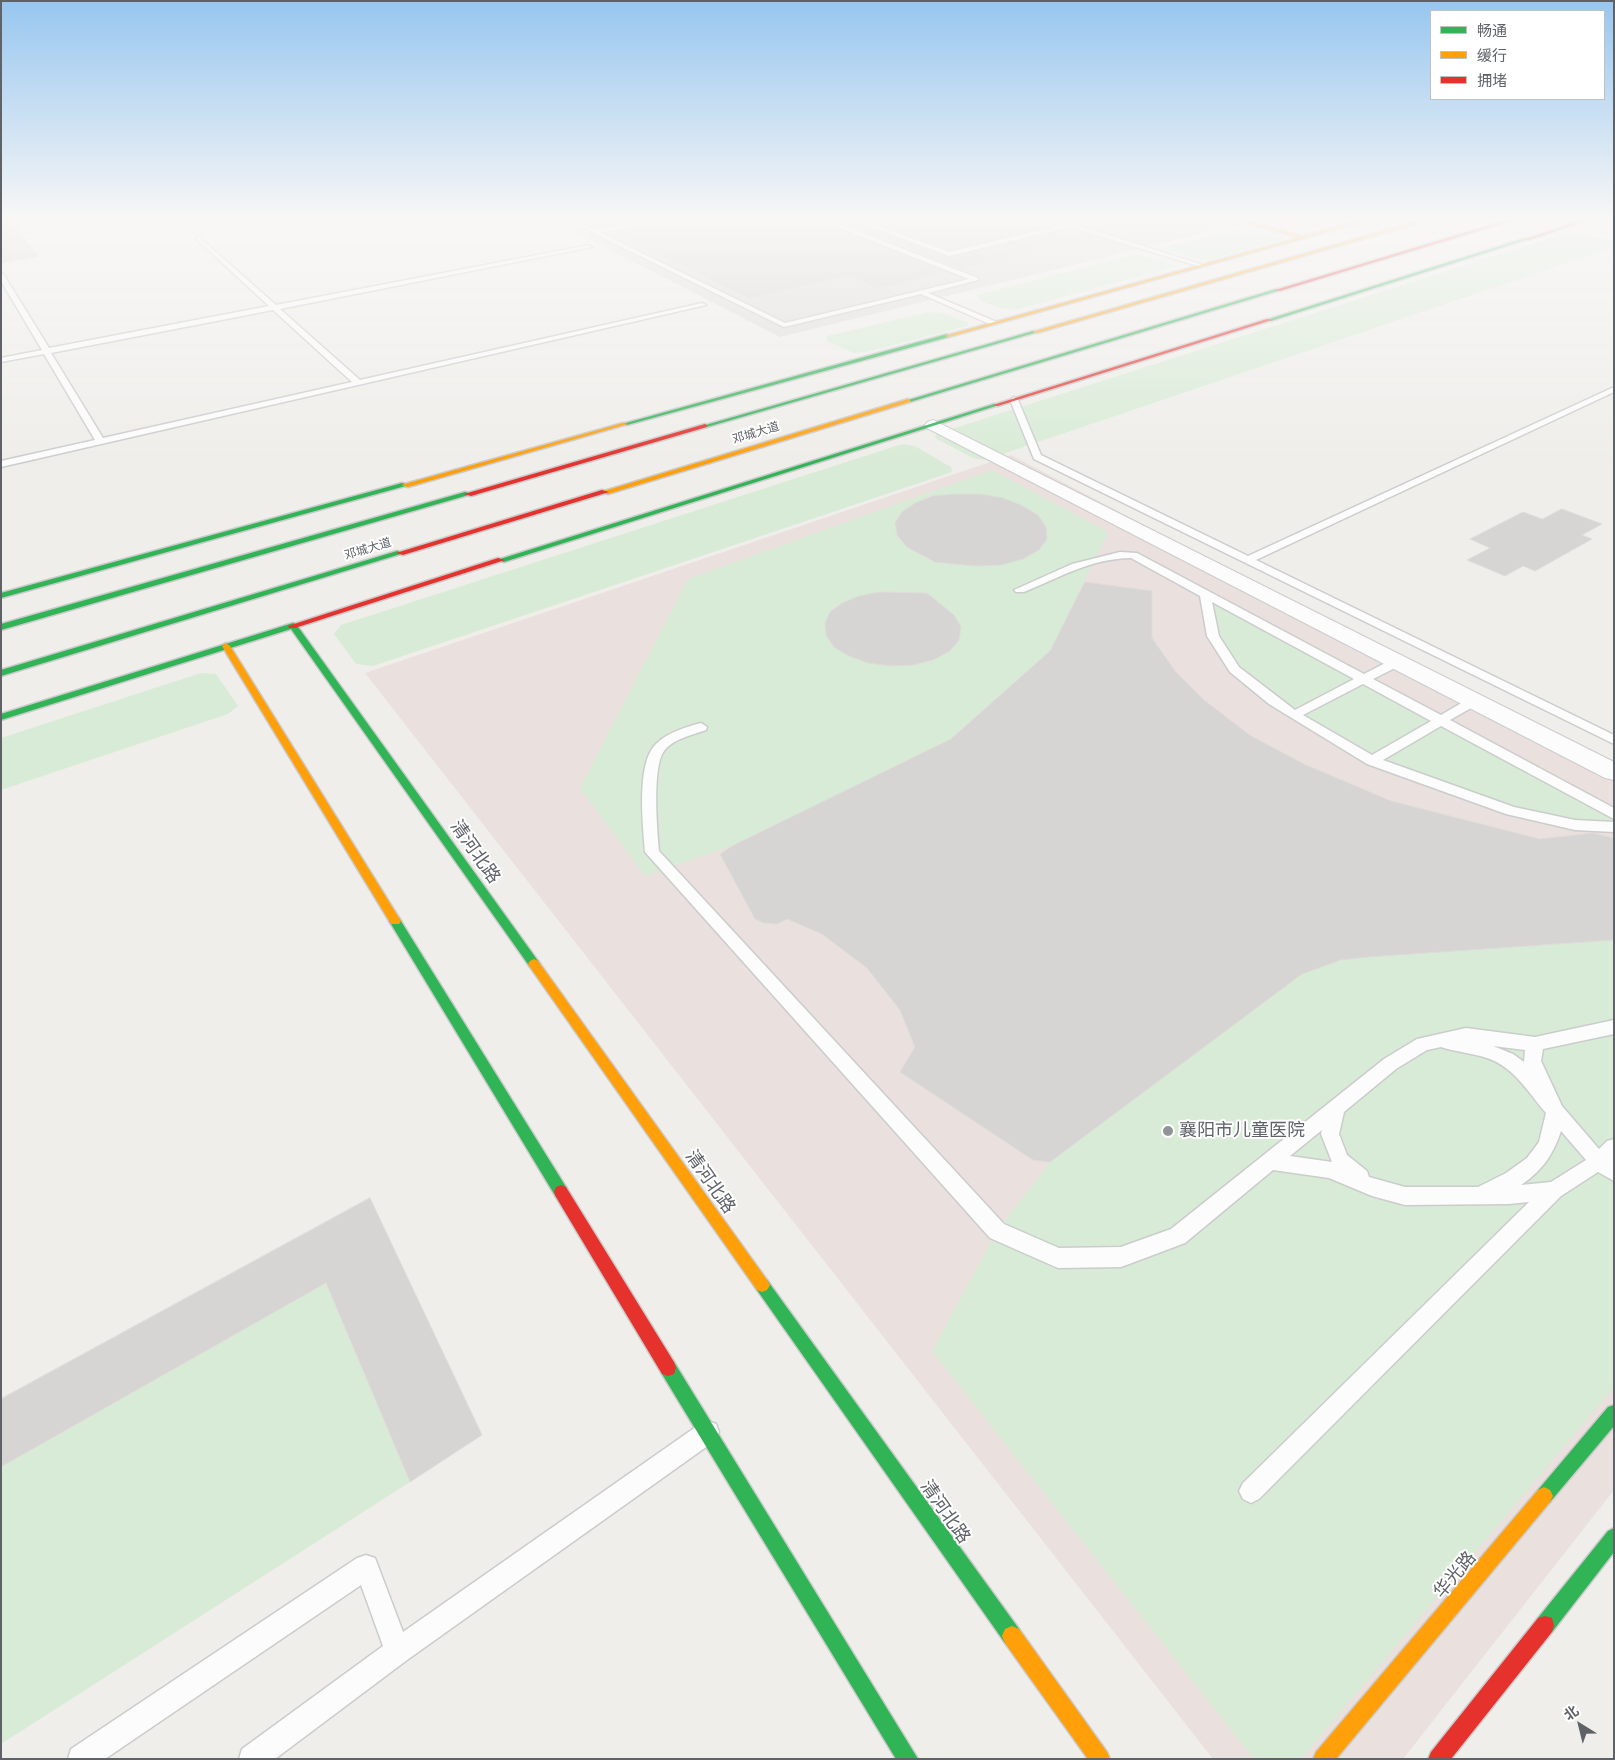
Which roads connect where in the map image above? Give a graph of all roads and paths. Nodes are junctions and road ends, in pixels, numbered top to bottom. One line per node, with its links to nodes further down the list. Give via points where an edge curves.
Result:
1 (16, 300): 16 (lane)
2 (267, 300): 13 (lane)
3 (311, 300): 13 (lane)
4 (733, 300): 5 (lane, via 784,325)
5 (887, 300)
6 (940, 300): 15 (lane)
7 (1078, 300): 15 (main road)
8 (1146, 300): 29 (main road, 邓城大道)
9 (1244, 300): 11 (main road, 邓城大道)
10 (1331, 300): 14 (main road)
11 (1238, 302): 14 (main road); 32 (main road, 邓城大道)
12 (702, 305): 18 (lane)
13 (275, 307): 16 (lane); 18 (lane)
14 (1280, 316): 20 (main road)
15 (995, 323): 27 (main road)
16 (46, 352): 17 (lane); 22 (lane)
17 (1, 360)
18 (358, 383): 22 (lane)
19 (1614, 389): 24 (lane)
20 (1014, 400): 21 (main road); 24 (lane, via 1036,456)
21 (933, 425): 28 (main road); 31 (street)
22 (101, 442): 23 (lane)
23 (1, 464)
24 (1248, 560): 39 (lane)
25 (1020, 590): 26 (lane, via 1120,553 1140,558)
26 (1205, 594): 33 (lane); 35 (lane, via 1213,636 1234,668)
27 (1, 596)
28 (293, 626): 30 (main road); 63 (main road, 清河北路)
29 (1, 627)
30 (226, 646): 36 (main road); 56 (main road)
31 (1397, 662): 33 (lane); 34 (street)
32 (1, 673)
33 (1365, 680): 35 (lane); 37 (lane)
34 (1474, 701): 37 (lane); 41 (street)
35 (1294, 715): 40 (lane)
36 (1, 717)
37 (1441, 721): 40 (lane); 42 (lane)
38 (701, 727): 50 (lane, via 674,737 657,751 649,815 652,852 997,1231 1058,1258 1121,1257 1178,1236)
39 (1614, 740)
40 (1372, 761): 43 (lane, via 1511,811 1574,825)
41 (1614, 772)
42 (1614, 814)
43 (1614, 827)
44 (1614, 1027): 46 (lane)
45 (1437, 1041): 46 (lane, via 1466,1035); 47 (lane, via 1423,1044 1390,1064); 48 (lane, via 1479,1048 1507,1059 1524,1074)
46 (1535, 1044): 48 (lane, via 1532,1061)
47 (1336, 1109): 50 (lane); 52 (lane, via 1330,1134 1340,1160)
48 (1555, 1112): 51 (lane); 54 (lane, via 1553,1134 1541,1158 1522,1176)
49 (1614, 1147): 51 (lane)
50 (1272, 1162): 52 (lane, via 1330,1170)
51 (1606, 1167): 53 (lane)
52 (1372, 1187): 54 (lane, via 1405,1196)
53 (1554, 1190): 54 (lane); 57 (lane)
54 (1478, 1195)
55 (1614, 1413): 64 (main road, 华光路)
56 (708, 1432): 59 (lane); 62 (main road)
57 (1251, 1491)
58 (1614, 1537): 65 (main road)
59 (398, 1651): 60 (lane, via 366,1567); 61 (lane)
60 (81, 1759)
61 (252, 1759)
62 (908, 1759)
63 (1100, 1759)
64 (1323, 1759)
65 (1438, 1759)

